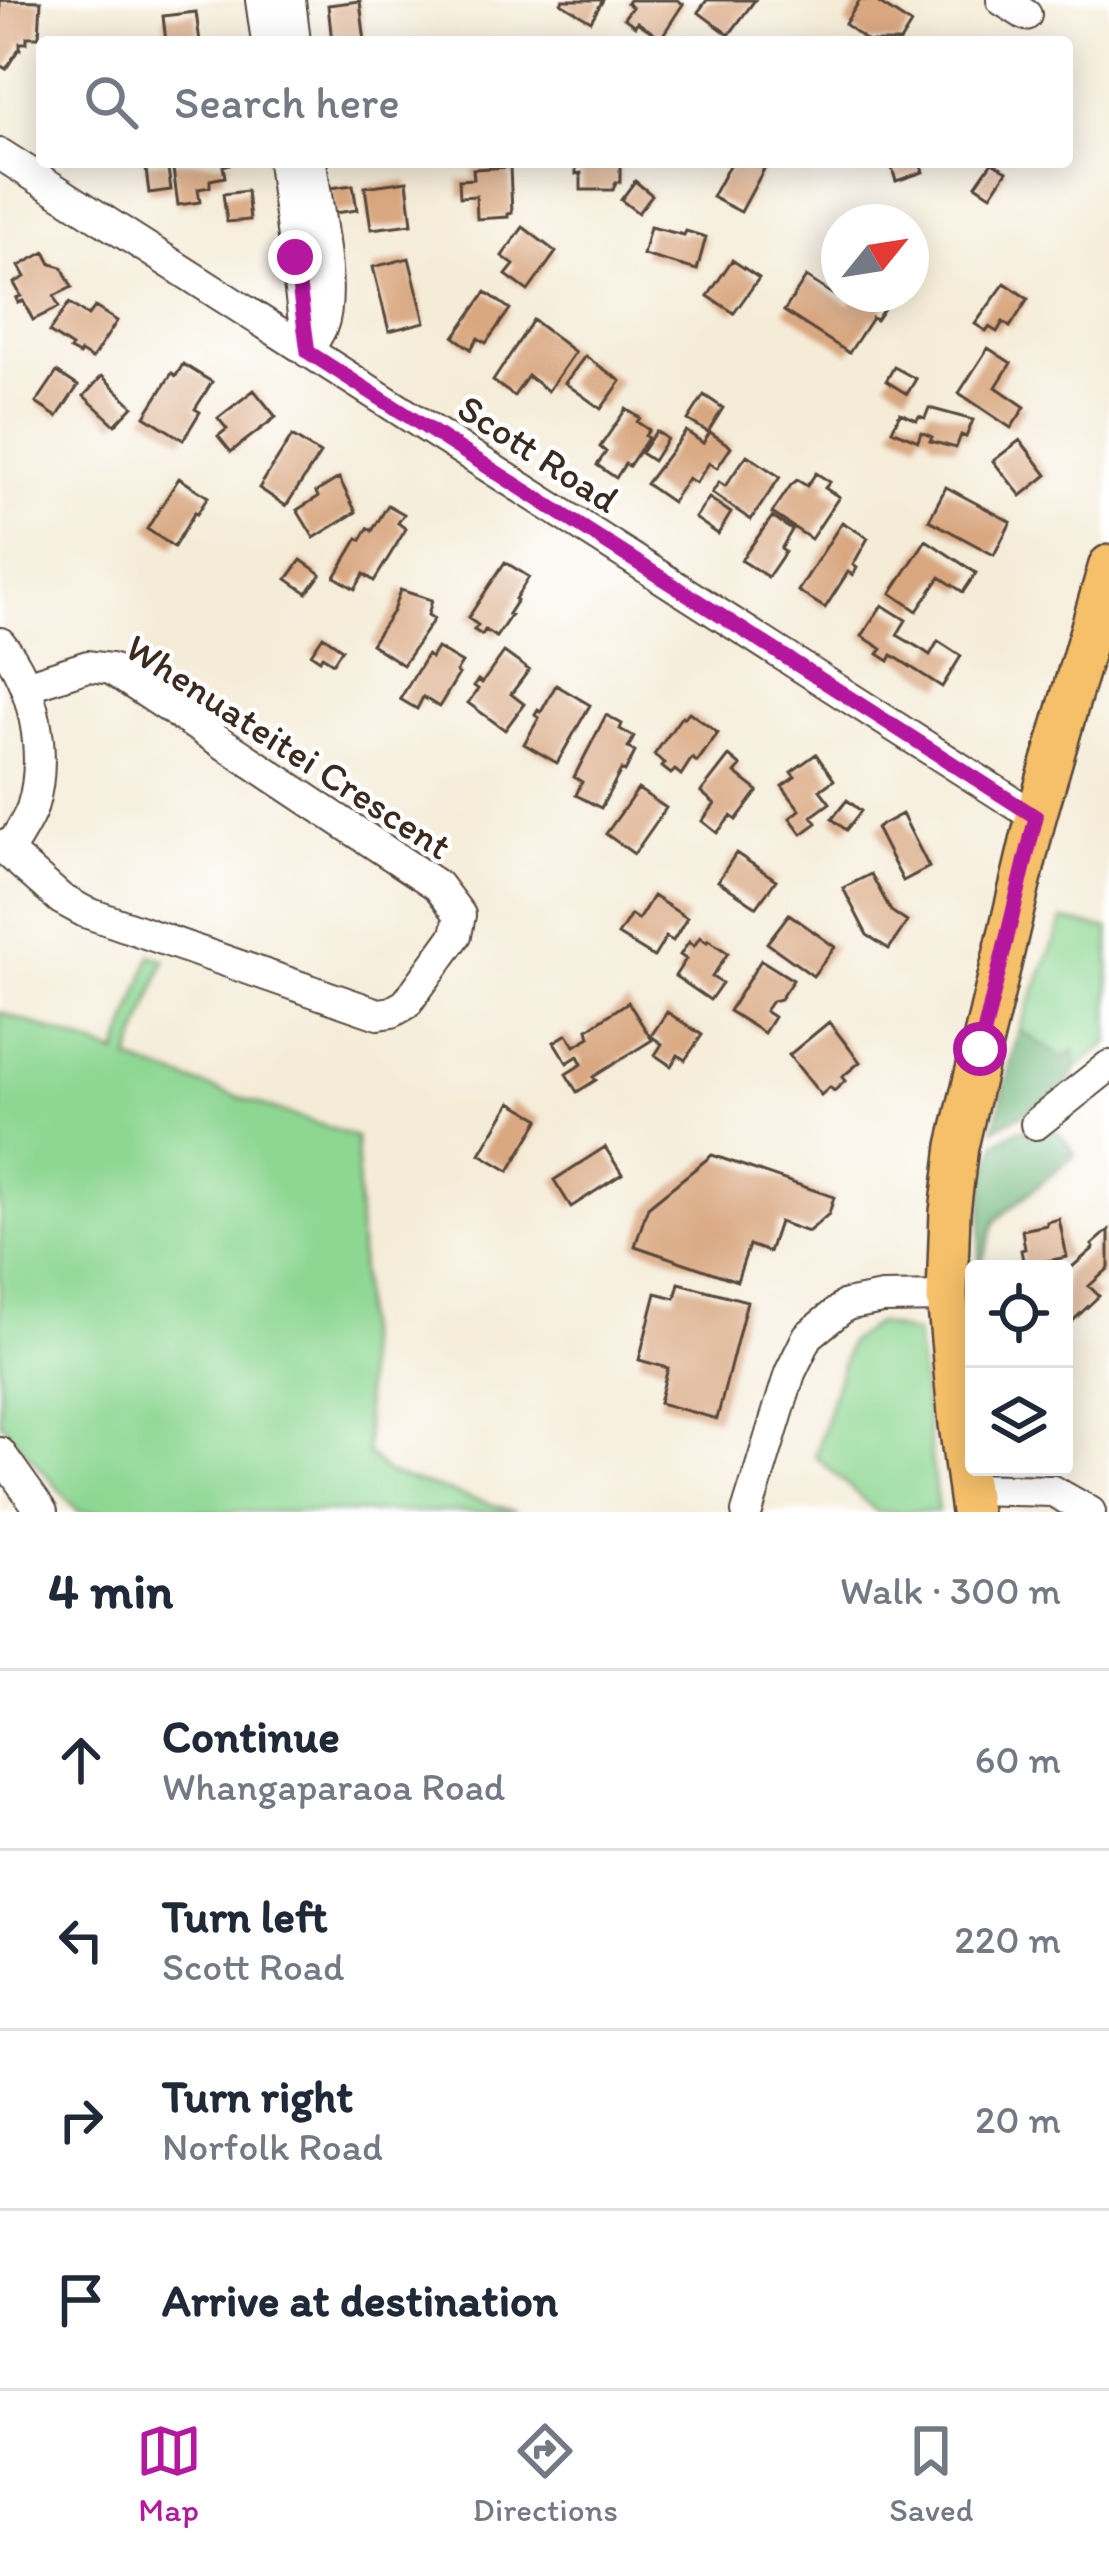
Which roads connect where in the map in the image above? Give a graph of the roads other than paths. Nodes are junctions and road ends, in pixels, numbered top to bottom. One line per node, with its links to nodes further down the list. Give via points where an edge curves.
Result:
1 (261, 0): 3 (street)
2 (290, 0): 4 (street)
3 (266, 36)
4 (294, 36)
5 (0, 154): 8 (street, Scott Road)
6 (284, 168): 8 (street)
7 (312, 168): 8 (street, via 326,306)
8 (308, 352): 12 (street, Scott Road)
9 (1108, 576): 12 (main road)
10 (0, 643): 11 (street)
11 (26, 686): 13 (street, via 38,783 30,813); 13 (street, Whenuateitei Crescent, via 88,666 111,669 438,886 460,915 456,935 406,1004 378,1014 86,911)
12 (1036, 817): 16 (main road, via 958,1146)
13 (4, 847)
14 (1109, 1066): 15 (street)
15 (1036, 1124)
16 (947, 1297): 17 (main road); 22 (street, via 846,1305 808,1336)
17 (965, 1413)
18 (0, 1454): 21 (street)
19 (1058, 1476): 23 (street)
20 (970, 1500): 23 (street, via 1053,1492)
21 (42, 1512)
22 (747, 1512)
23 (1092, 1512)

